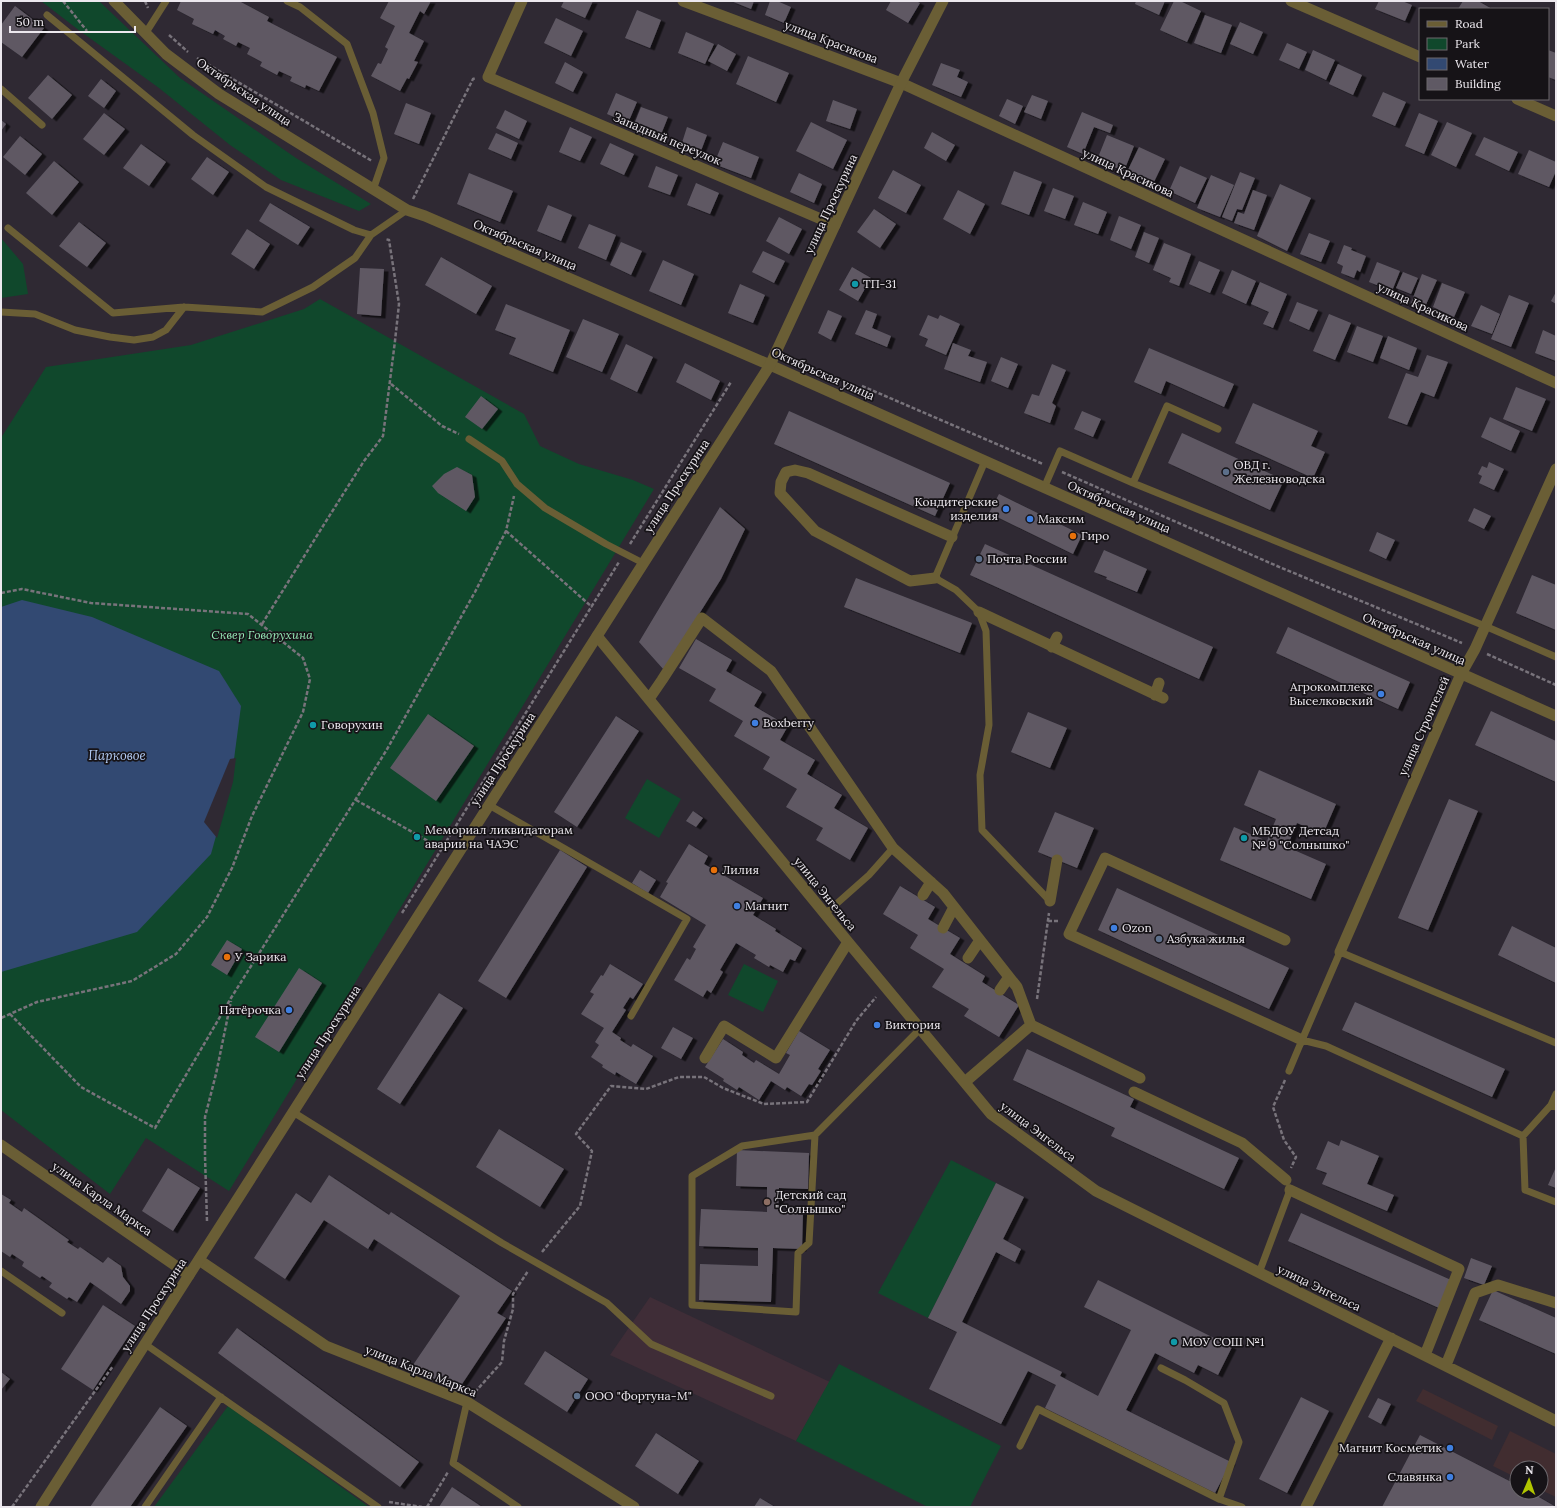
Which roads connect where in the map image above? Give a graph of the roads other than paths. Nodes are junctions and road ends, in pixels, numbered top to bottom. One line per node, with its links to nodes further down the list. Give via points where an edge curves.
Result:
1 (114, 1): 9 (street, Октябрьская улица)
2 (166, 1): 9 (lane)
3 (287, 1): 16 (lane, via 300,7 347,44 373,113 384,158)
4 (522, 1): 18 (street, Западный переулок, via 488,77)
5 (683, 1): 11 (street, улица Красикова)
6 (942, 1): 11 (street, улица Проскурина)
7 (1291, 1): 10 (street)
8 (47, 15): 20 (lane, via 193,135 266,187 354,230)
9 (145, 34): 16 (street, Октябрьская улица, via 166,54 219,94)
10 (1419, 57)
11 (901, 83): 18 (street, улица Проскурина); 24 (street, улица Красикова)
12 (1, 89): 15 (lane)
13 (1519, 100): 14 (street)
14 (1556, 116)
15 (42, 125)
16 (373, 190): 17 (street, Октябрьская улица)
17 (407, 210): 20 (lane); 23 (street, Октябрьская улица)
18 (835, 225): 23 (street, улица Проскурина)
19 (8, 228): 21 (lane, via 113,314)
20 (371, 235): 21 (lane, via 355,258 313,287 262,312)
21 (184, 307): 22 (lane, via 166,330 153,337 134,340 75,330 35,314)
22 (1, 312)
23 (770, 365): 27 (street, Октябрьская улица); 32 (street, улица Проскурина)
24 (1556, 383)
25 (1218, 429): 29 (lane, via 1167,406)
26 (469, 439): 32 (lane, via 502,461 517,484 545,508)
27 (985, 461): 30 (street, Октябрьская улица); 31 (lane)
28 (1556, 469): 35 (street, улица Строителей)
29 (1133, 483): 30 (lane, via 1060,451); 35 (lane)
30 (1044, 488): 38 (street, Октябрьская улица)
31 (952, 537): 33 (lane); 33 (street, via 808,473 795,470 786,472 781,482 780,492 815,531 910,581)
32 (643, 563): 36 (street, улица Проскурина)
33 (935, 578): 34 (lane)
34 (986, 612): 39 (street, via 1123,674 1159,697); 47 (lane, via 989,725 980,775 982,830)
35 (1485, 626): 37 (lane); 38 (street, улица Строителей)
36 (596, 636): 40 (street, улица Энгельса); 42 (street, улица Проскурина)
37 (1556, 657)
38 (1461, 674): 41 (street, Октябрьская улица); 54 (street, улица Строителей)
39 (1159, 683)
40 (649, 699): 43 (street, via 702,618 771,671); 49 (street, улица Энгельса)
41 (1556, 716)
42 (489, 804): 58 (lane, via 687,919); 70 (street, улица Проскурина)
43 (893, 848): 45 (street); 49 (lane, via 869,875)
44 (1057, 860): 47 (street)
45 (931, 882): 46 (street); 48 (street)
46 (923, 894)
47 (1050, 901)
48 (954, 907): 50 (street); 51 (street)
49 (825, 914): 53 (street, улица Энгельса)
50 (944, 928)
51 (980, 940): 55 (street); 56 (street)
52 (1285, 940): 61 (street, via 1105,858 1070,934)
53 (848, 942): 60 (street, улица Энгельса); 63 (street, via 776,1058 724,1026)
54 (1340, 952): 61 (lane); 62 (lane)
55 (968, 958)
56 (1009, 977): 57 (street); 59 (street, via 1017,987)
57 (1000, 990)
58 (631, 1016)
59 (1031, 1025): 65 (street); 66 (street)
60 (921, 1028): 66 (street, улица Энгельса); 71 (lane)
61 (1302, 1040): 64 (lane); 72 (lane, via 1326,1046)
62 (1556, 1043)
63 (705, 1058)
64 (1289, 1071)
65 (1140, 1078)
66 (965, 1082): 78 (street, улица Энгельса, via 991,1114 1096,1191)
67 (1134, 1092): 74 (street, via 1242,1143)
68 (1556, 1094): 69 (lane)
69 (1554, 1106): 72 (lane)
70 (293, 1112): 76 (street, улица Проскурина); 87 (lane, via 502,1243 607,1303 650,1344)
71 (815, 1135): 71 (lane, via 808,1243 798,1253 796,1312 692,1305 692,1176 742,1146)
72 (1523, 1136): 75 (lane, via 1525,1190)
73 (2, 1149): 79 (street, улица Карла Маркса)
74 (1288, 1185): 78 (lane); 84 (street, via 1459,1268)
75 (1556, 1202)
76 (199, 1260): 79 (street, улица Проскурина); 89 (street, улица Карла Маркса, via 326,1346)
77 (1, 1271): 81 (lane)
78 (1259, 1273): 82 (street, улица Энгельса)
79 (189, 1275): 83 (street, улица Проскурина)
80 (1556, 1304): 85 (street, via 1498,1285 1475,1293)
81 (62, 1313)
82 (1391, 1338): 84 (street, улица Энгельса); 99 (street)
83 (144, 1344): 88 (lane); 93 (street, улица Проскурина)
84 (1425, 1355): 85 (street, улица Энгельса)
85 (1446, 1365): 90 (street, улица Энгельса)
86 (1161, 1368): 92 (lane, via 1224,1403 1239,1442)
87 (771, 1396)
88 (221, 1397): 94 (lane); 95 (lane)
89 (467, 1402): 96 (lane, via 453,1463); 97 (street, улица Карла Маркса)
90 (1556, 1421)
91 (1020, 1446): 92 (lane, via 1038,1409)
92 (1219, 1499): 98 (lane)
93 (41, 1507)
94 (144, 1507)
95 (378, 1507)
96 (518, 1507)
97 (634, 1507)
98 (1242, 1507)
99 (1306, 1507)

